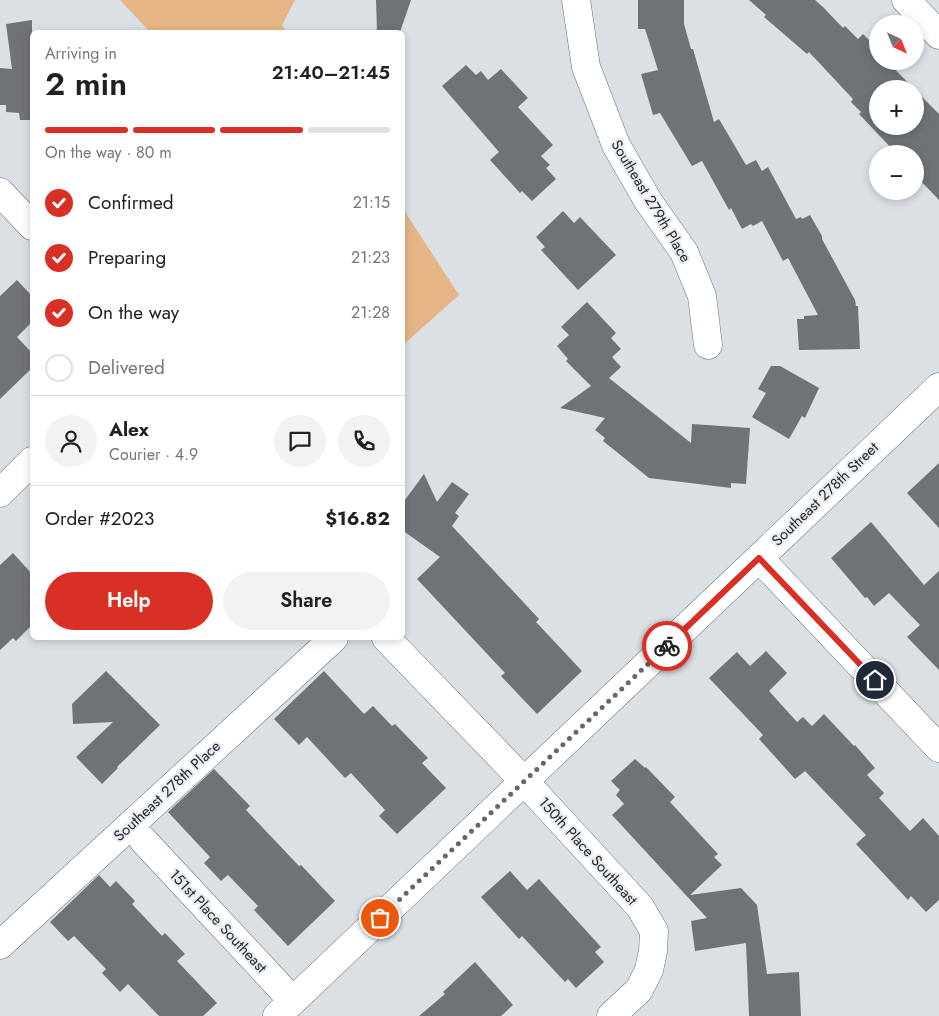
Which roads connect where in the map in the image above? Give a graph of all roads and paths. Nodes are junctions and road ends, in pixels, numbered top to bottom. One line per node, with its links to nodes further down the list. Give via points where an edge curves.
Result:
1 (576, 0): 6 (street, Southeast 279th Place, via 586,67 616,145 648,201 684,252 702,296)
2 (906, 0): 3 (street)
3 (939, 35)
4 (0, 192): 5 (street)
5 (30, 224)
6 (708, 345)
7 (939, 386): 10 (street, Southeast 278th Street)
8 (30, 464): 9 (street)
9 (0, 493)
10 (759, 558): 13 (street); 14 (street, Southeast 278th Street)
11 (332, 640): 16 (street, Southeast 278th Place)
12 (388, 640): 14 (street, 150th Place Southeast)
13 (939, 748)
14 (524, 781): 17 (street, Southeast 278th Street); 18 (street, 150th Place Southeast, via 640,907 654,931 646,977 639,990)
15 (143, 840): 17 (street, 151st Place Southeast)
16 (0, 945)
17 (285, 1008)
18 (611, 1016)

